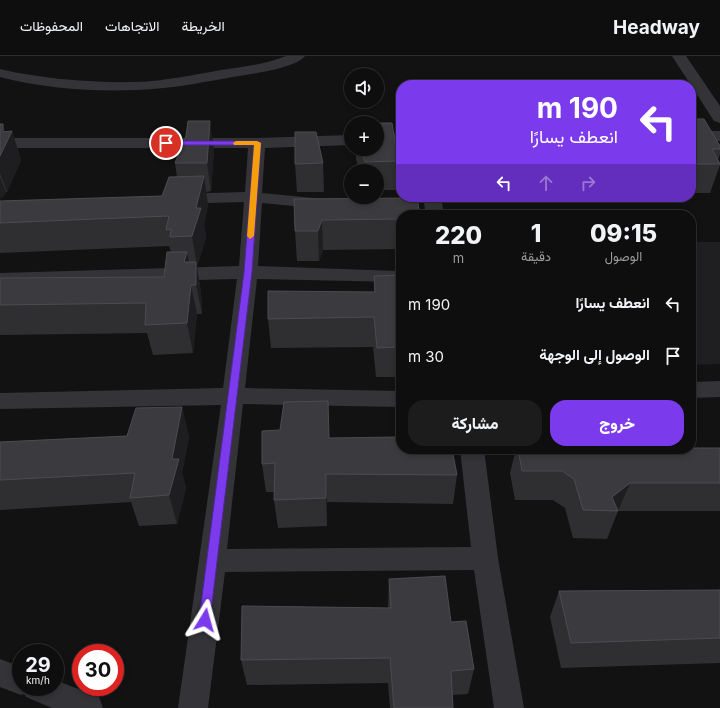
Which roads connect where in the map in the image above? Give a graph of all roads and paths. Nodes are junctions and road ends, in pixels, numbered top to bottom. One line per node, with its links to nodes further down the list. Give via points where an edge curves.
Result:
1 (298, 56): 3 (street, via 262,68 137,86 103,86 24,79)
2 (679, 56): 4 (street)
3 (0, 73)
4 (695, 80)
5 (696, 82): 6 (street)
6 (720, 118)
7 (696, 136): 8 (street)
8 (720, 136)
9 (396, 138): 10 (street)
10 (384, 139)
11 (344, 140): 13 (street)
12 (0, 143): 13 (street)
13 (257, 143): 14 (street)
14 (253, 197): 15 (street); 16 (street); 17 (street)
15 (158, 199)
16 (340, 205)
17 (248, 272): 18 (street); 19 (street); 22 (street)
18 (396, 277)
19 (0, 279)
20 (720, 389): 21 (street)
21 (696, 390)
22 (233, 396): 23 (street); 24 (street); 27 (street)
23 (396, 399)
24 (0, 401)
25 (473, 454): 26 (street)
26 (485, 558): 27 (street); 33 (street)
27 (213, 561): 32 (street)
28 (0, 673): 29 (street)
29 (12, 678)
30 (58, 696): 31 (street)
31 (88, 708)
32 (193, 708)
33 (509, 708)

